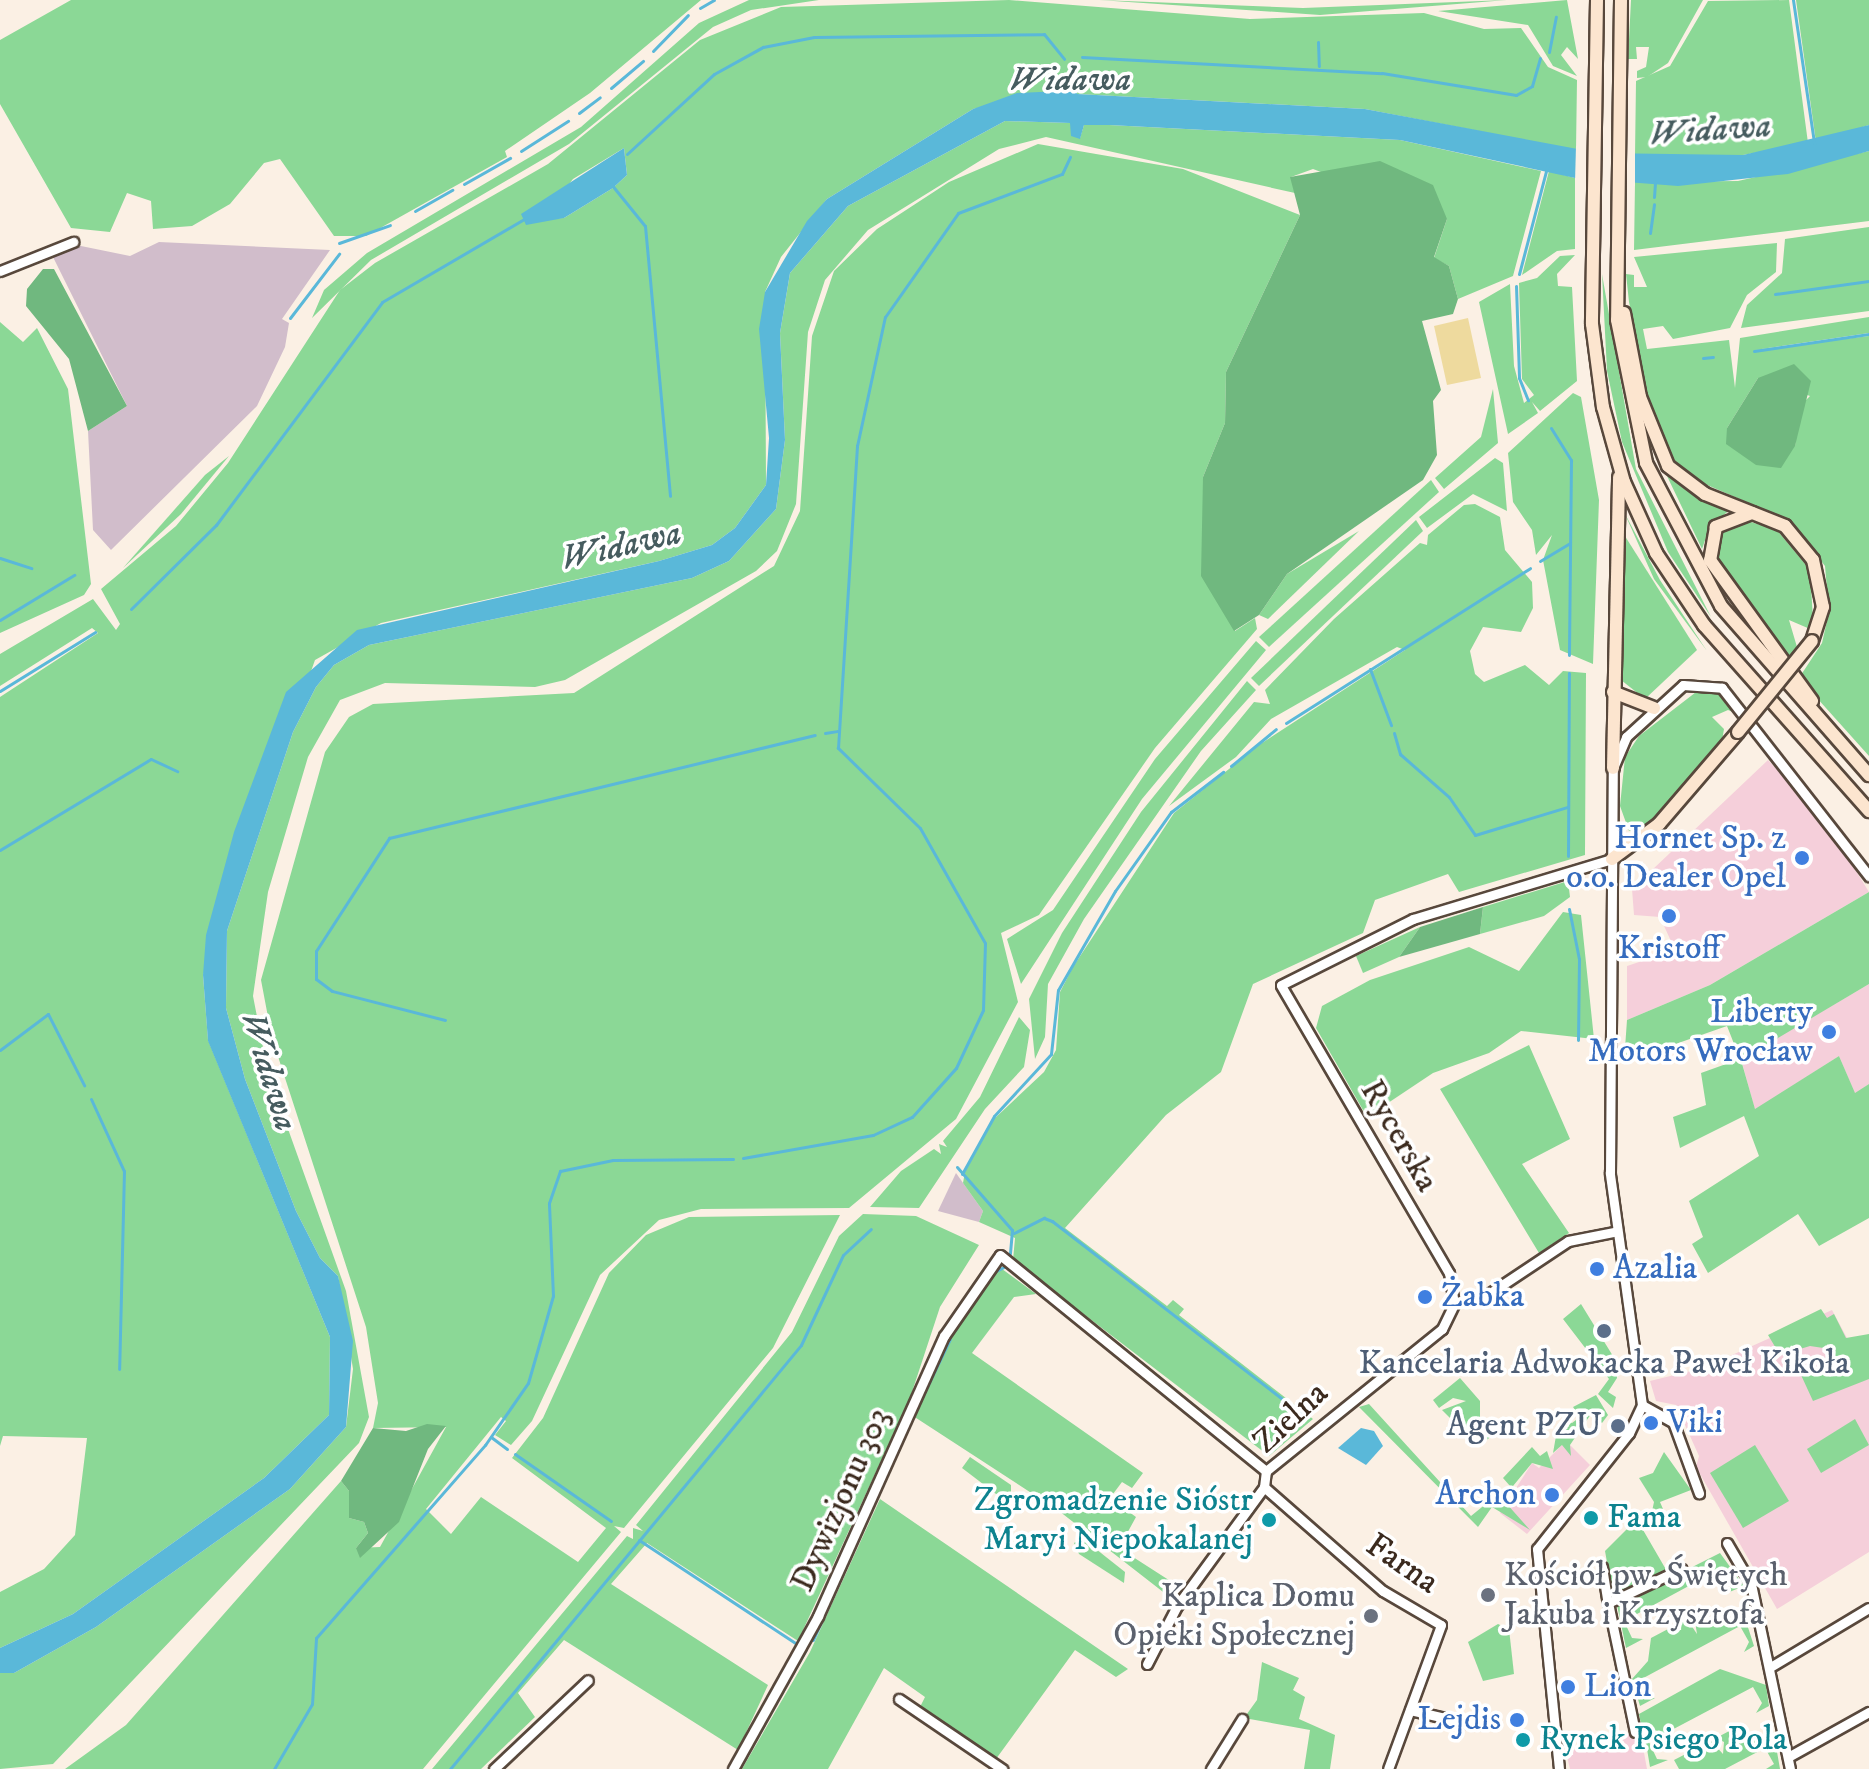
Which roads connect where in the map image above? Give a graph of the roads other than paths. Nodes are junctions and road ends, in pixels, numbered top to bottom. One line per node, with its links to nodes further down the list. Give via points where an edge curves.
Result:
1 (1597, 0): 6 (main road, via 1591,274 1597,372)
2 (1621, 0): 5 (main road)
3 (73, 242): 4 (street)
4 (0, 271)
5 (1616, 276): 7 (main road, via 1640,397 1662,457 1691,486); 10 (main road, via 1632,419 1673,525 1738,629)
6 (1619, 465): 8 (main road); 13 (main road, via 1681,595)
7 (1760, 514): 10 (main road, via 1722,521 1710,560); 15 (main road, bridge, via 1798,538 1817,568 1823,607 1812,641)
8 (1613, 692): 9 (main road); 11 (main road)
9 (1654, 708): 11 (street, via 1626,737); 17 (street, via 1690,683 1730,693)
10 (1822, 722): 12 (main road)
11 (1613, 768): 14 (street)
12 (1869, 775)
13 (1869, 811)
14 (1612, 828): 15 (street, via 1627,841); 16 (street)
15 (1640, 841): 16 (main road)
16 (1612, 859): 18 (street); 20 (street, Rycerska, via 1426,914 1281,985 1449,1273)
17 (1869, 876)
18 (1614, 1232): 19 (street, via 1568,1241); 21 (street)
19 (1487, 1295)
20 (1450, 1317): 22 (street, Zielna)
21 (1642, 1405): 24 (street, via 1673,1422); 45 (street, via 1629,1433 1537,1549)
22 (1266, 1471): 23 (street, Zielna); 41 (street, Dywizjonu 303, via 1000,1255 944,1336 818,1616)
23 (1264, 1487): 30 (street, Zielna, via 1177,1606); 34 (street, Farna, via 1383,1591 1439,1620)
24 (1699, 1493)
25 (1727, 1543): 31 (street, via 1751,1584)
26 (1602, 1567): 28 (street)
27 (1681, 1569): 28 (street)
28 (1608, 1603): 38 (street)
29 (1869, 1608): 31 (street)
30 (1147, 1664)
31 (1772, 1666): 39 (street)
32 (588, 1680): 40 (street)
33 (899, 1699): 42 (street)
34 (1410, 1710): 37 (street); 44 (street)
35 (1869, 1712): 39 (street)
36 (1242, 1719): 43 (street)
37 (1476, 1725)
38 (1635, 1732)
39 (1788, 1757): 46 (street)
40 (496, 1768)
41 (733, 1769)
42 (1002, 1769)
43 (1211, 1769)
44 (1388, 1769)
45 (1559, 1769)
46 (1790, 1769)

